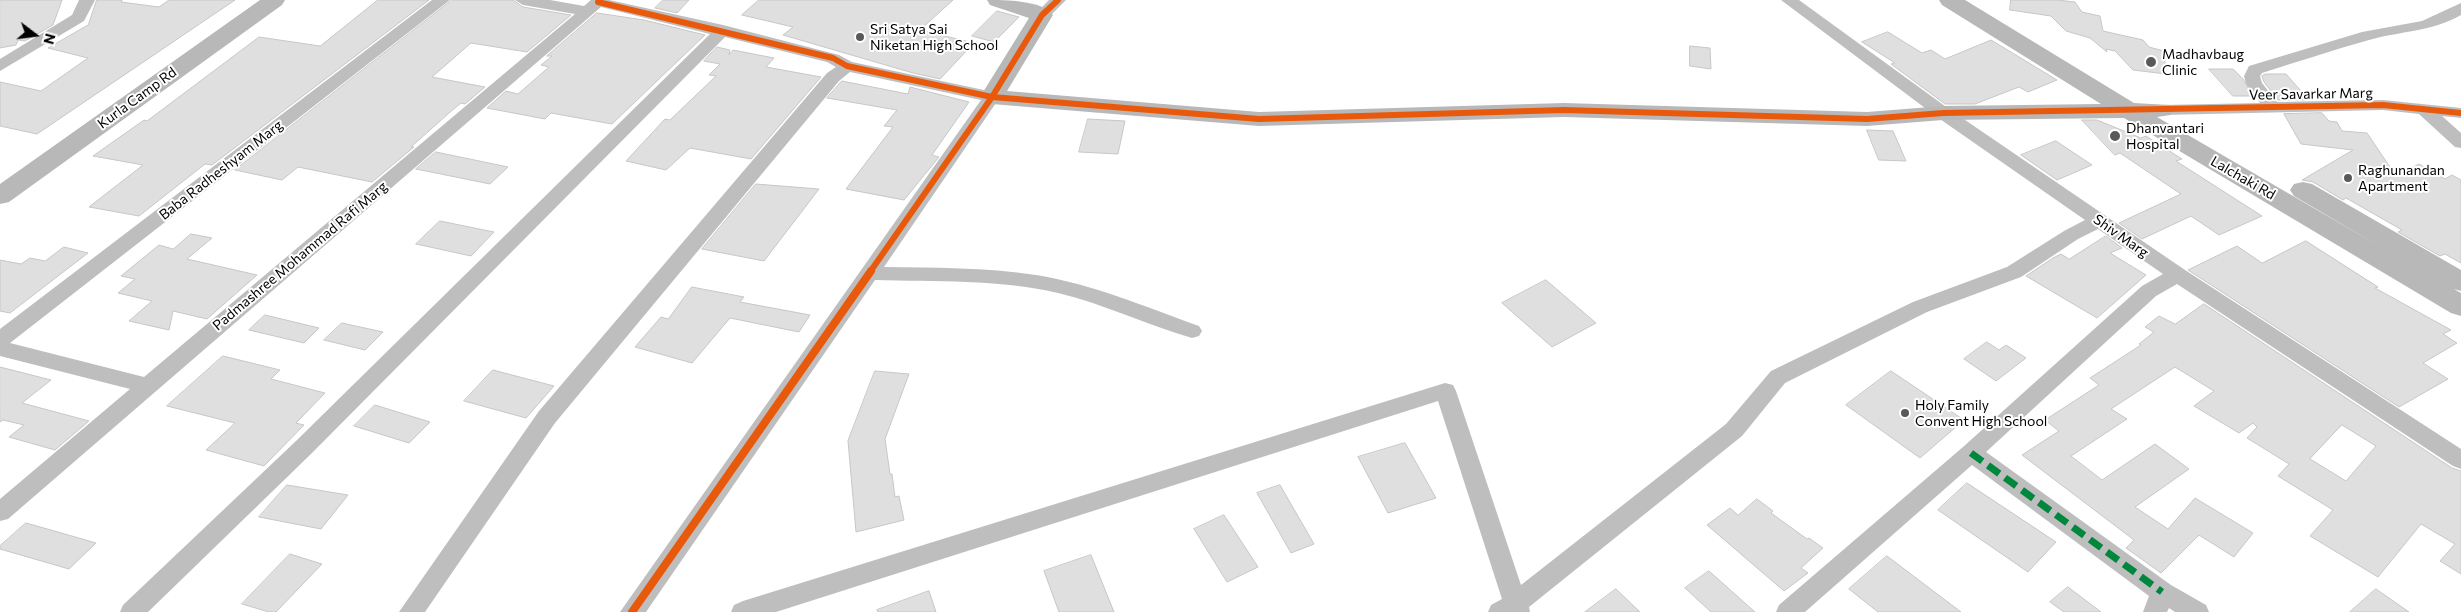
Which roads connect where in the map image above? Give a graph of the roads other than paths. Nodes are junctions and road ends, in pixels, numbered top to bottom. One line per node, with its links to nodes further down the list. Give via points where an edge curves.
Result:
1 (87, 0): 14 (street, via 78,18)
2 (253, 0): 24 (main road, Kurla Camp Rd)
3 (274, 0): 25 (main road, Kurla Camp Rd)
4 (442, 0): 32 (street, Baba Radheshyam Marg)
5 (523, 0): 10 (street)
6 (998, 0): 11 (main road)
7 (1789, 0): 22 (street, Shiv Marg)
8 (1950, 0): 19 (main road, Lalchaki Rd)
9 (1981, 0): 20 (main road, Lalchaki Rd)
10 (595, 4): 13 (street); 34 (street, Padmashree Mohammad Rafi Marg)
11 (1050, 8): 16 (main road)
12 (2461, 8): 17 (street, via 2425,25 2368,36 2255,70 2252,76 2254,84)
13 (723, 30): 15 (street, via 833,58); 40 (street, via 304,447)
14 (0, 66)
15 (847, 66): 16 (street); 41 (street, via 833,77 547,417)
16 (992, 98): 22 (main road, via 1259,119 1564,110 1867,119); 27 (street)
17 (2272, 107): 18 (street, Veer Savarkar Marg, via 2383,105); 20 (street, Veer Savarkar Marg)
18 (2424, 109): 21 (street, Veer Savarkar Marg); 23 (street)
19 (2128, 110): 20 (main road); 22 (main road); 30 (main road, Lalchaki Rd)
20 (2162, 110): 29 (main road, Lalchaki Rd)
21 (2461, 112)
22 (1943, 113): 26 (street, Shiv Marg)
23 (2461, 143)
24 (0, 175)
25 (0, 196)
26 (2099, 221): 28 (street, Shiv Marg); 39 (street, via 2014,272 1920,307 1778,377 1734,430)
27 (868, 273): 31 (street, via 999,277 1037,282 1080,292); 42 (street)
28 (2178, 275): 35 (street, via 2148,290); 36 (street, Shiv Marg)
29 (2461, 282)
30 (2461, 306)
31 (1192, 331)
32 (0, 340)
33 (0, 348): 34 (street)
34 (148, 386): 37 (street, Padmashree Mohammad Rafi Marg)
35 (1971, 453): 38 (street); 44 (street)
36 (2461, 460)
37 (0, 512)
38 (2158, 602): 45 (street)
39 (1511, 609): 43 (street, via 1445,390)
40 (132, 612)
41 (412, 612)
42 (632, 612)
43 (743, 612)
44 (1788, 612)
45 (2196, 612)

